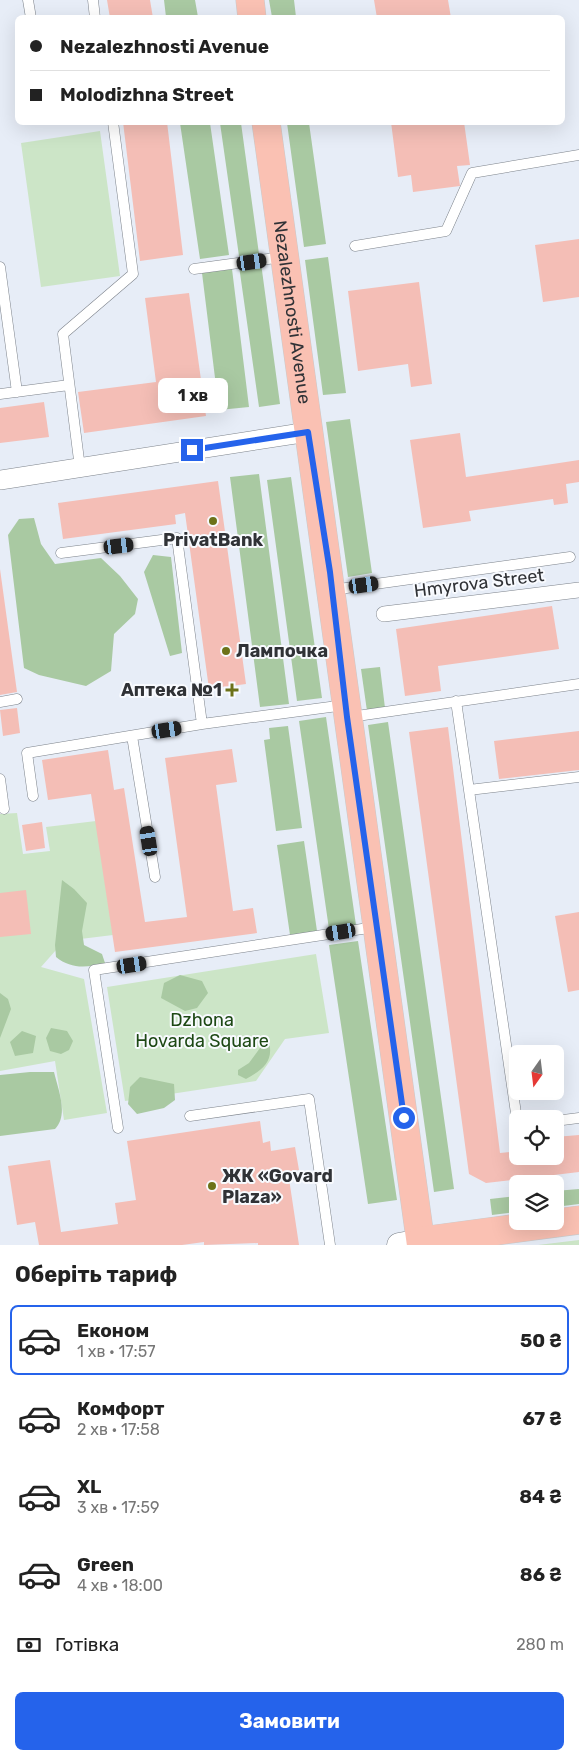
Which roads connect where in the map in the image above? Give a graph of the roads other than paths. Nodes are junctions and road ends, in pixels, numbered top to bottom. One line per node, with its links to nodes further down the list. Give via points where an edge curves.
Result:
1 (28, 0): 4 (lane)
2 (93, 0): 5 (lane)
3 (250, 0): 6 (main road)
4 (30, 15)
5 (95, 15)
6 (252, 15)
7 (113, 125): 14 (lane, via 133,274 63,334)
8 (266, 125): 11 (main road, Nezalezhnosti Avenue)
9 (579, 155): 10 (lane, via 472,174 446,231)
10 (355, 246)
11 (284, 257): 13 (lane); 17 (main road, Nezalezhnosti Avenue)
12 (0, 267): 15 (lane)
13 (194, 270)
14 (69, 385): 15 (lane); 18 (lane)
15 (16, 392): 16 (lane)
16 (0, 394)
17 (308, 432): 18 (street); 22 (main road, Nezalezhnosti Avenue)
18 (80, 468): 19 (street)
19 (0, 480)
20 (61, 553): 30 (lane, via 178,538)
21 (570, 557): 22 (lane)
22 (332, 590): 29 (main road, Nezalezhnosti Avenue)
23 (579, 590): 24 (street, Hmyrova Street)
24 (384, 614)
25 (579, 684): 27 (lane)
26 (18, 699): 28 (lane)
27 (456, 701): 29 (lane); 34 (lane)
28 (0, 702)
29 (346, 711): 30 (lane); 38 (main road, Nezalezhnosti Avenue)
30 (202, 724): 31 (lane)
31 (132, 736): 35 (lane, via 27,753); 37 (lane)
32 (579, 777): 34 (lane)
33 (0, 779): 36 (lane)
34 (469, 790): 39 (lane)
35 (33, 796)
36 (4, 809)
37 (155, 877)
38 (376, 927): 43 (lane, via 94,970); 45 (main road, Nezalezhnosti Avenue)
39 (516, 1110)
40 (190, 1116): 46 (lane, via 309,1099)
41 (579, 1118): 42 (lane)
42 (564, 1120)
43 (118, 1128)
44 (579, 1220): 45 (main road)
45 (414, 1244)
46 (330, 1245)

